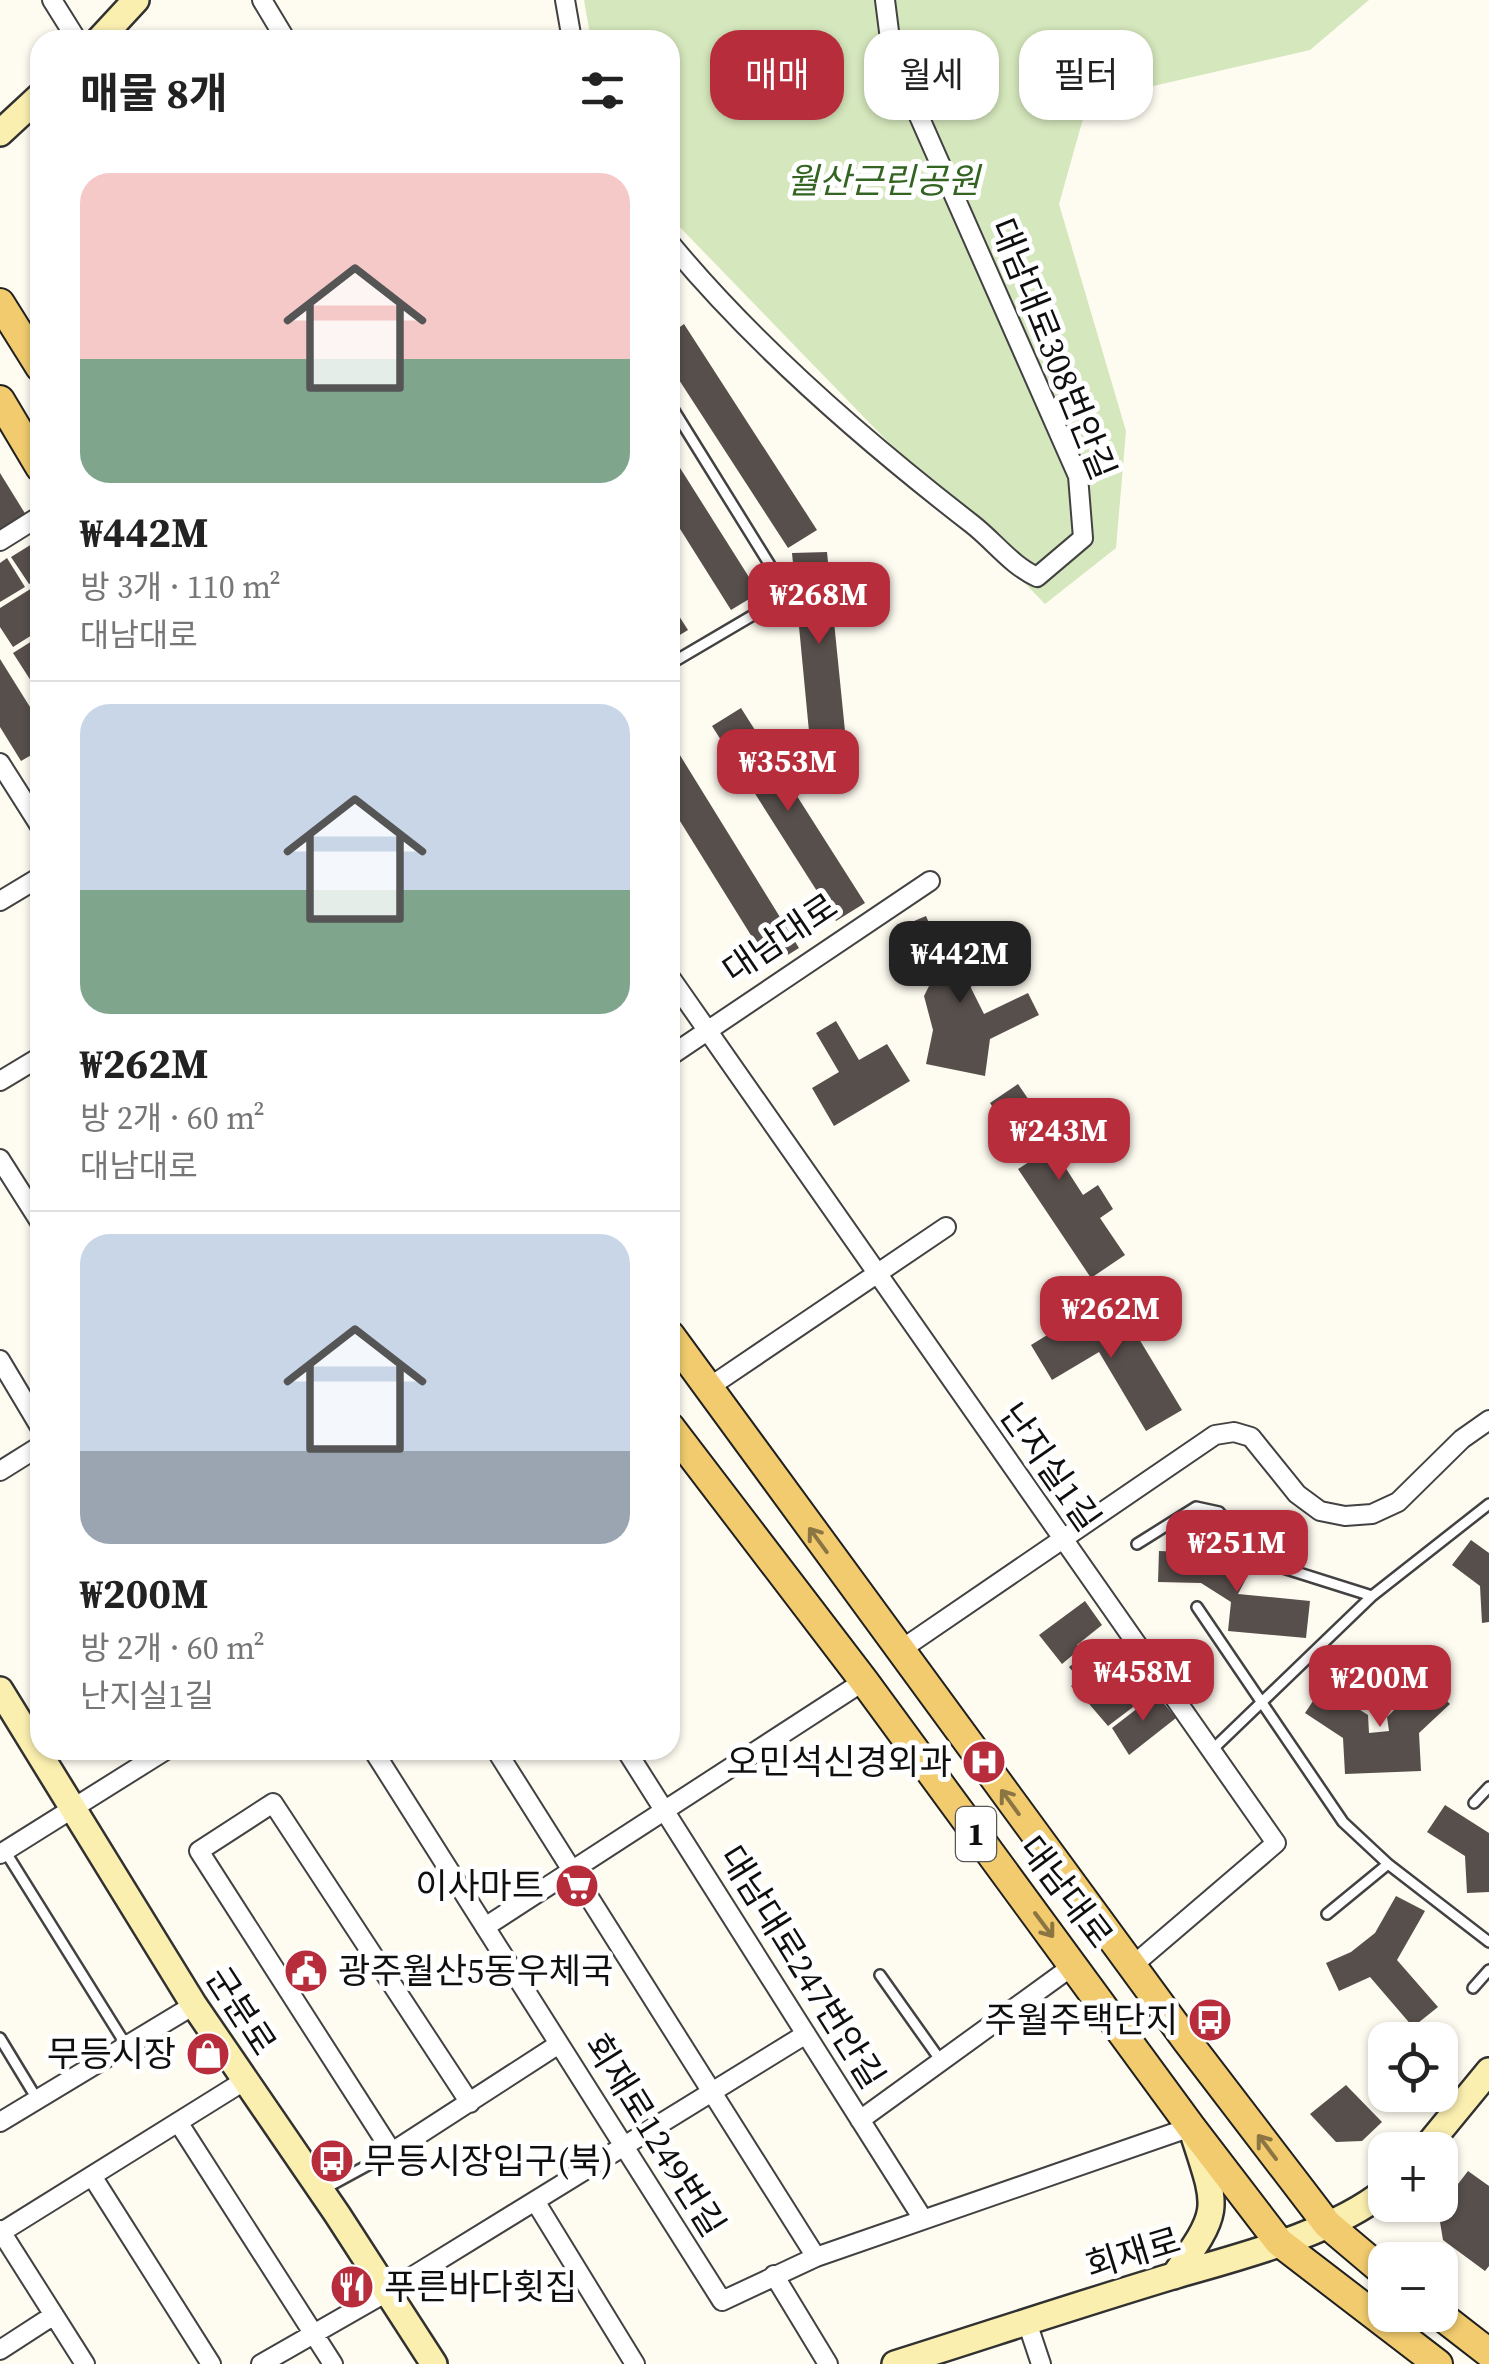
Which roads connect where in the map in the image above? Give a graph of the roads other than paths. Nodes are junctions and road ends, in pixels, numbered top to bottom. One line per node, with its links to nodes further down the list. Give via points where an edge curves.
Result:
1 (52, 0): 6 (street)
2 (136, 0): 7 (street)
3 (262, 0): 8 (street)
4 (565, 0): 9 (street)
5 (885, 0): 12 (street, 대남대로308번안길, via 892,55 1078,476 1084,538 1037,578 1018,568 868,442)
6 (72, 30)
7 (108, 30)
8 (280, 30)
9 (570, 30)
10 (30, 105): 11 (street)
11 (0, 133)
12 (680, 255)
13 (0, 303): 14 (main road)
14 (30, 351)
15 (0, 400): 17 (main road)
16 (680, 420): 20 (lane, via 778,578 777,601)
17 (30, 450)
18 (30, 522): 19 (street)
19 (0, 541)
20 (680, 658)
21 (0, 763): 22 (street)
22 (30, 810)
23 (930, 881): 27 (street, 대남대로)
24 (30, 882): 25 (street)
25 (0, 901)
26 (680, 993): 27 (street, 난지실1길)
27 (706, 1033): 28 (street, 대남대로); 34 (street, 난지실1길)
28 (680, 1050)
29 (30, 1063): 30 (street)
30 (0, 1082)
31 (0, 1158): 32 (street)
32 (30, 1206)
33 (946, 1227): 34 (street)
34 (875, 1274): 37 (street); 44 (street, 난지실1길)
35 (680, 1348): 37 (main road, 대남대로 / 1)
36 (0, 1360): 38 (street)
37 (708, 1388): 48 (main road, 대남대로 / 1, one-way to 37)
38 (30, 1410)
39 (1489, 1420): 44 (street, via 1398,1502 1372,1514 1320,1510 1297,1494 1250,1437 1234,1432 1215,1435)
40 (680, 1443): 49 (main road, 대남대로 / 1)
41 (30, 1452): 42 (street)
42 (0, 1471)
43 (1489, 1504): 46 (lane)
44 (1060, 1538): 48 (street); 53 (street, 난지실1길)
45 (1137, 1544): 46 (lane, via 1196,1506 1219,1512 1261,1562)
46 (1372, 1596): 51 (lane)
47 (1197, 1607): 51 (lane)
48 (898, 1651): 70 (main road, 대남대로 / 1, one-way to 48)
49 (864, 1681): 62 (street); 69 (main road, 대남대로 / 1, one-way to 69)
50 (0, 1690): 52 (street, 군분로)
51 (1263, 1703): 53 (lane); 64 (lane, via 1343,1822)
52 (30, 1738)
53 (1210, 1752): 70 (street, 난지실1길, via 1276,1843)
54 (44, 1760): 61 (street, 군분로)
55 (150, 1760): 61 (street)
56 (380, 1760): 67 (street, 회재로1249번길)
57 (502, 1760): 65 (street)
58 (632, 1760): 62 (street, 대남대로247번안길)
59 (1489, 1786): 60 (lane)
60 (1474, 1803)
61 (74, 1808): 63 (street); 74 (street, 군분로)
62 (664, 1811): 65 (street); 75 (street, 대남대로247번안길)
63 (2, 1852): 78 (lane)
64 (1388, 1864): 66 (lane); 68 (lane)
65 (572, 1871): 67 (street); 82 (street)
66 (1328, 1914)
67 (485, 1927): 77 (street, 회재로1249번길)
68 (1489, 1942)
69 (1074, 1966): 79 (street); 88 (main road, 대남대로 / 1)
70 (1131, 1967): 97 (main road, 대남대로 / 1, one-way to 70)
71 (1489, 1970): 73 (lane)
72 (880, 1976): 79 (lane)
73 (1473, 1988)
74 (194, 2004): 78 (street); 81 (street, 군분로)
75 (806, 2034): 82 (street); 85 (street, 대남대로247번안길)
76 (0, 2038): 83 (lane)
77 (559, 2044): 84 (street); 90 (street, 회재로1249번길)
78 (126, 2046): 83 (street)
79 (941, 2061): 85 (street)
80 (1489, 2071): 89 (street)
81 (244, 2081): 87 (street); 93 (street, 군분로)
82 (710, 2093): 90 (street); 100 (street)
83 (38, 2099): 86 (street)
84 (470, 2103): 91 (street); 91 (street, via 273,1803 199,1851)
85 (860, 2120): 96 (street, 대남대로247번안길)
86 (0, 2122)
87 (178, 2122): 92 (street); 108 (street)
88 (1190, 2127): 96 (street); 99 (main road, 대남대로 / 1); 103 (street, via 1213,2194 1210,2218)
89 (1439, 2132)
90 (624, 2146): 94 (street); 102 (street, 회재로1249번길, via 722,2302)
91 (392, 2152): 93 (lane)
92 (92, 2176): 98 (street); 112 (street)
93 (321, 2191): 104 (street, 군분로)
94 (536, 2200): 104 (street); 116 (street)
95 (1368, 2204): 97 (street, 회재로)
96 (923, 2218): 100 (street)
97 (1327, 2224): 99 (street, 회재로); 101 (main road, 대남대로 / 1)
98 (0, 2232): 105 (street)
99 (1279, 2242): 103 (street, 회재로); 120 (main road, 대남대로 / 1)
100 (816, 2257): 102 (street)
101 (1368, 2259)
102 (774, 2275): 117 (street)
103 (1174, 2276): 106 (street, 회재로)
104 (386, 2292): 108 (street); 115 (street, 군분로)
105 (54, 2315): 109 (street); 111 (street)
106 (1026, 2322): 118 (street, 회재로); 119 (street)
107 (1458, 2329): 110 (main road)
108 (314, 2334): 113 (street); 114 (street)
109 (0, 2350)
110 (1489, 2353)
111 (85, 2364)
112 (211, 2364)
113 (261, 2364)
114 (333, 2364)
115 (434, 2364)
116 (636, 2364)
117 (828, 2364)
118 (895, 2364)
119 (1041, 2364)
120 (1438, 2364)

